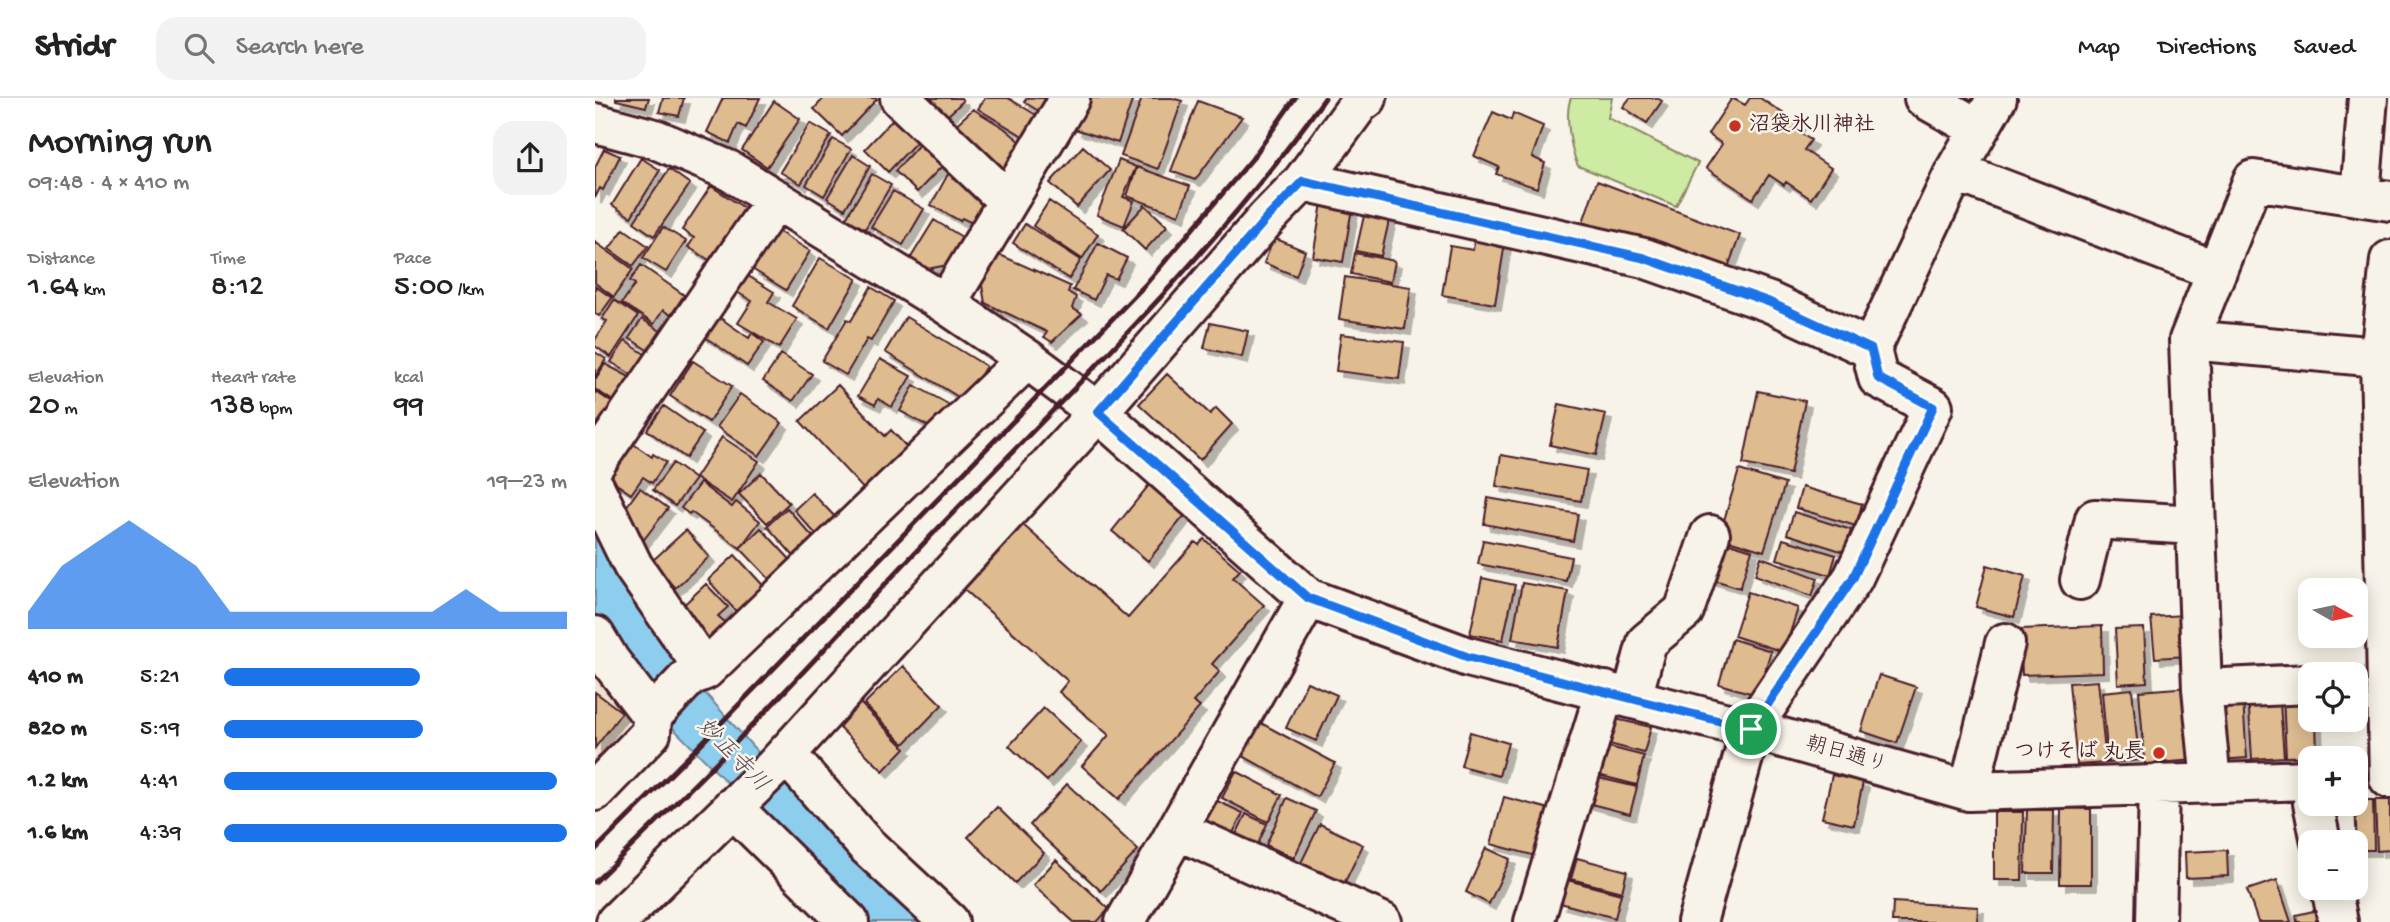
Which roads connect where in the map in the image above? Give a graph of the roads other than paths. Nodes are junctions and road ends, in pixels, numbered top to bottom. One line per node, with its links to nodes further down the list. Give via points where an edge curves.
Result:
1 (900, 98): 12 (street)
2 (1070, 98): 12 (street)
3 (1367, 98): 9 (street)
4 (1924, 98): 6 (street)
5 (2368, 98): 10 (street)
6 (1988, 114): 8 (street)
7 (595, 123): 11 (street, 朝日通り, via 667,144 728,170)
8 (1955, 171): 14 (street); 17 (street)
9 (1303, 181): 17 (street, via 1644,258 1769,302); 20 (street)
10 (2375, 198): 14 (street, via 2253,180)
11 (776, 199): 15 (street, 朝日通り); 21 (street)
12 (1007, 200): 15 (street)
13 (2390, 260): 18 (street)
14 (2217, 271): 16 (street)
15 (946, 304): 19 (street, 朝日通り)
16 (2189, 340): 18 (street); 23 (street)
17 (1871, 349): 35 (street, via 1878,378 1933,407 1853,578)
18 (2385, 358): 30 (street)
19 (1027, 359): 20 (street, 朝日通り); 29 (street)
20 (1098, 412): 26 (street, 朝日通り); 36 (street)
21 (595, 464)
22 (595, 488): 29 (street, via 633,566)
23 (2196, 526): 25 (street, via 2095,519); 32 (street)
24 (1710, 535): 33 (street, via 1684,611 1647,642)
25 (2080, 580)
26 (1308, 598): 33 (street, 朝日通り, via 1468,657); 44 (street)
27 (595, 636): 34 (street, via 610,661)
28 (2005, 643): 42 (street)
29 (697, 673): 34 (street)
30 (2371, 681): 37 (street)
31 (2298, 684): 32 (street)
32 (2202, 688): 38 (street)
33 (1619, 695): 35 (street, 朝日通り); 51 (street)
34 (655, 713): 41 (street, via 651,733)
35 (1751, 729): 42 (street, 朝日通り); 52 (street)
36 (780, 760): 43 (street); 48 (street)
37 (2378, 778)
38 (2211, 783): 39 (street, 朝日通り); 40 (street, 朝日通り)
39 (2159, 784): 42 (street, 朝日通り); 53 (street)
40 (2298, 787)
41 (595, 791)
42 (1969, 791)
43 (737, 803): 46 (street); 47 (street)
44 (1177, 830): 49 (street); 50 (street)
45 (2334, 900): 54 (street)
46 (838, 918)
47 (616, 922)
48 (949, 922)
49 (1125, 922)
50 (1382, 922)
51 (1534, 922)
52 (1697, 922)
53 (2156, 922)
54 (2338, 922)

